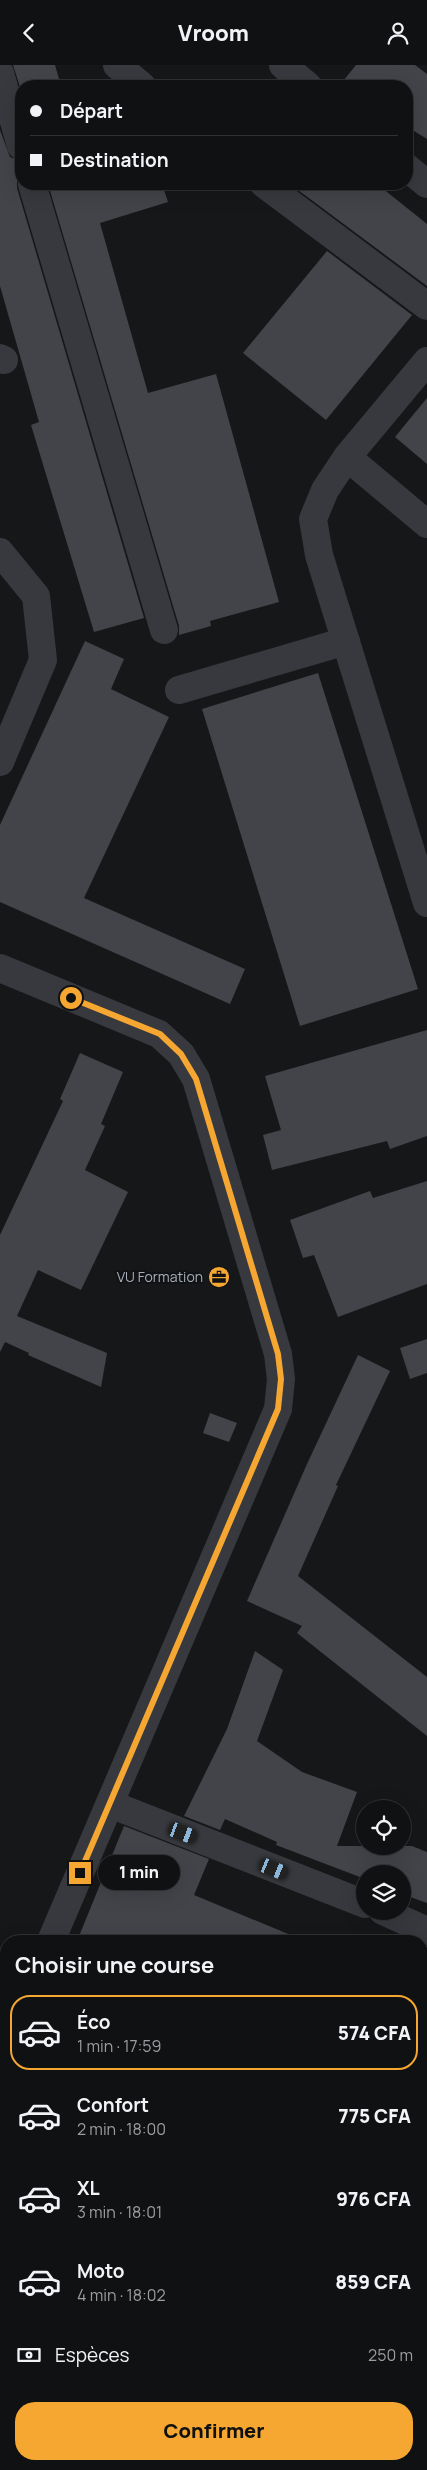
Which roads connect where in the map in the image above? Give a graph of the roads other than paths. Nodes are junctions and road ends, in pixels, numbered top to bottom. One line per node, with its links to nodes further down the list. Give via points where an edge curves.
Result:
1 (117, 65): 4 (street)
2 (283, 65): 5 (street)
3 (0, 73): 6 (street)
4 (135, 80)
5 (301, 80)
6 (15, 125)
7 (413, 173): 8 (street)
8 (427, 184)
9 (34, 190): 16 (street)
10 (272, 190): 11 (street)
11 (427, 306)
12 (427, 361): 13 (street)
13 (347, 457): 14 (street); 17 (street, via 325,490 313,519 319,555)
14 (427, 524)
15 (0, 552): 19 (street, via 36,596 43,660)
16 (164, 630)
17 (346, 641): 18 (street); 20 (street)
18 (180, 690)
19 (0, 762)
20 (422, 874): 21 (street)
21 (427, 903)
22 (0, 968): 23 (street, via 160,1034 181,1054 196,1079 278,1354 281,1379 278,1409)
23 (110, 1804): 24 (street); 27 (street)
24 (356, 1900)
25 (403, 1920): 26 (street)
26 (427, 1931)
27 (54, 1935)

